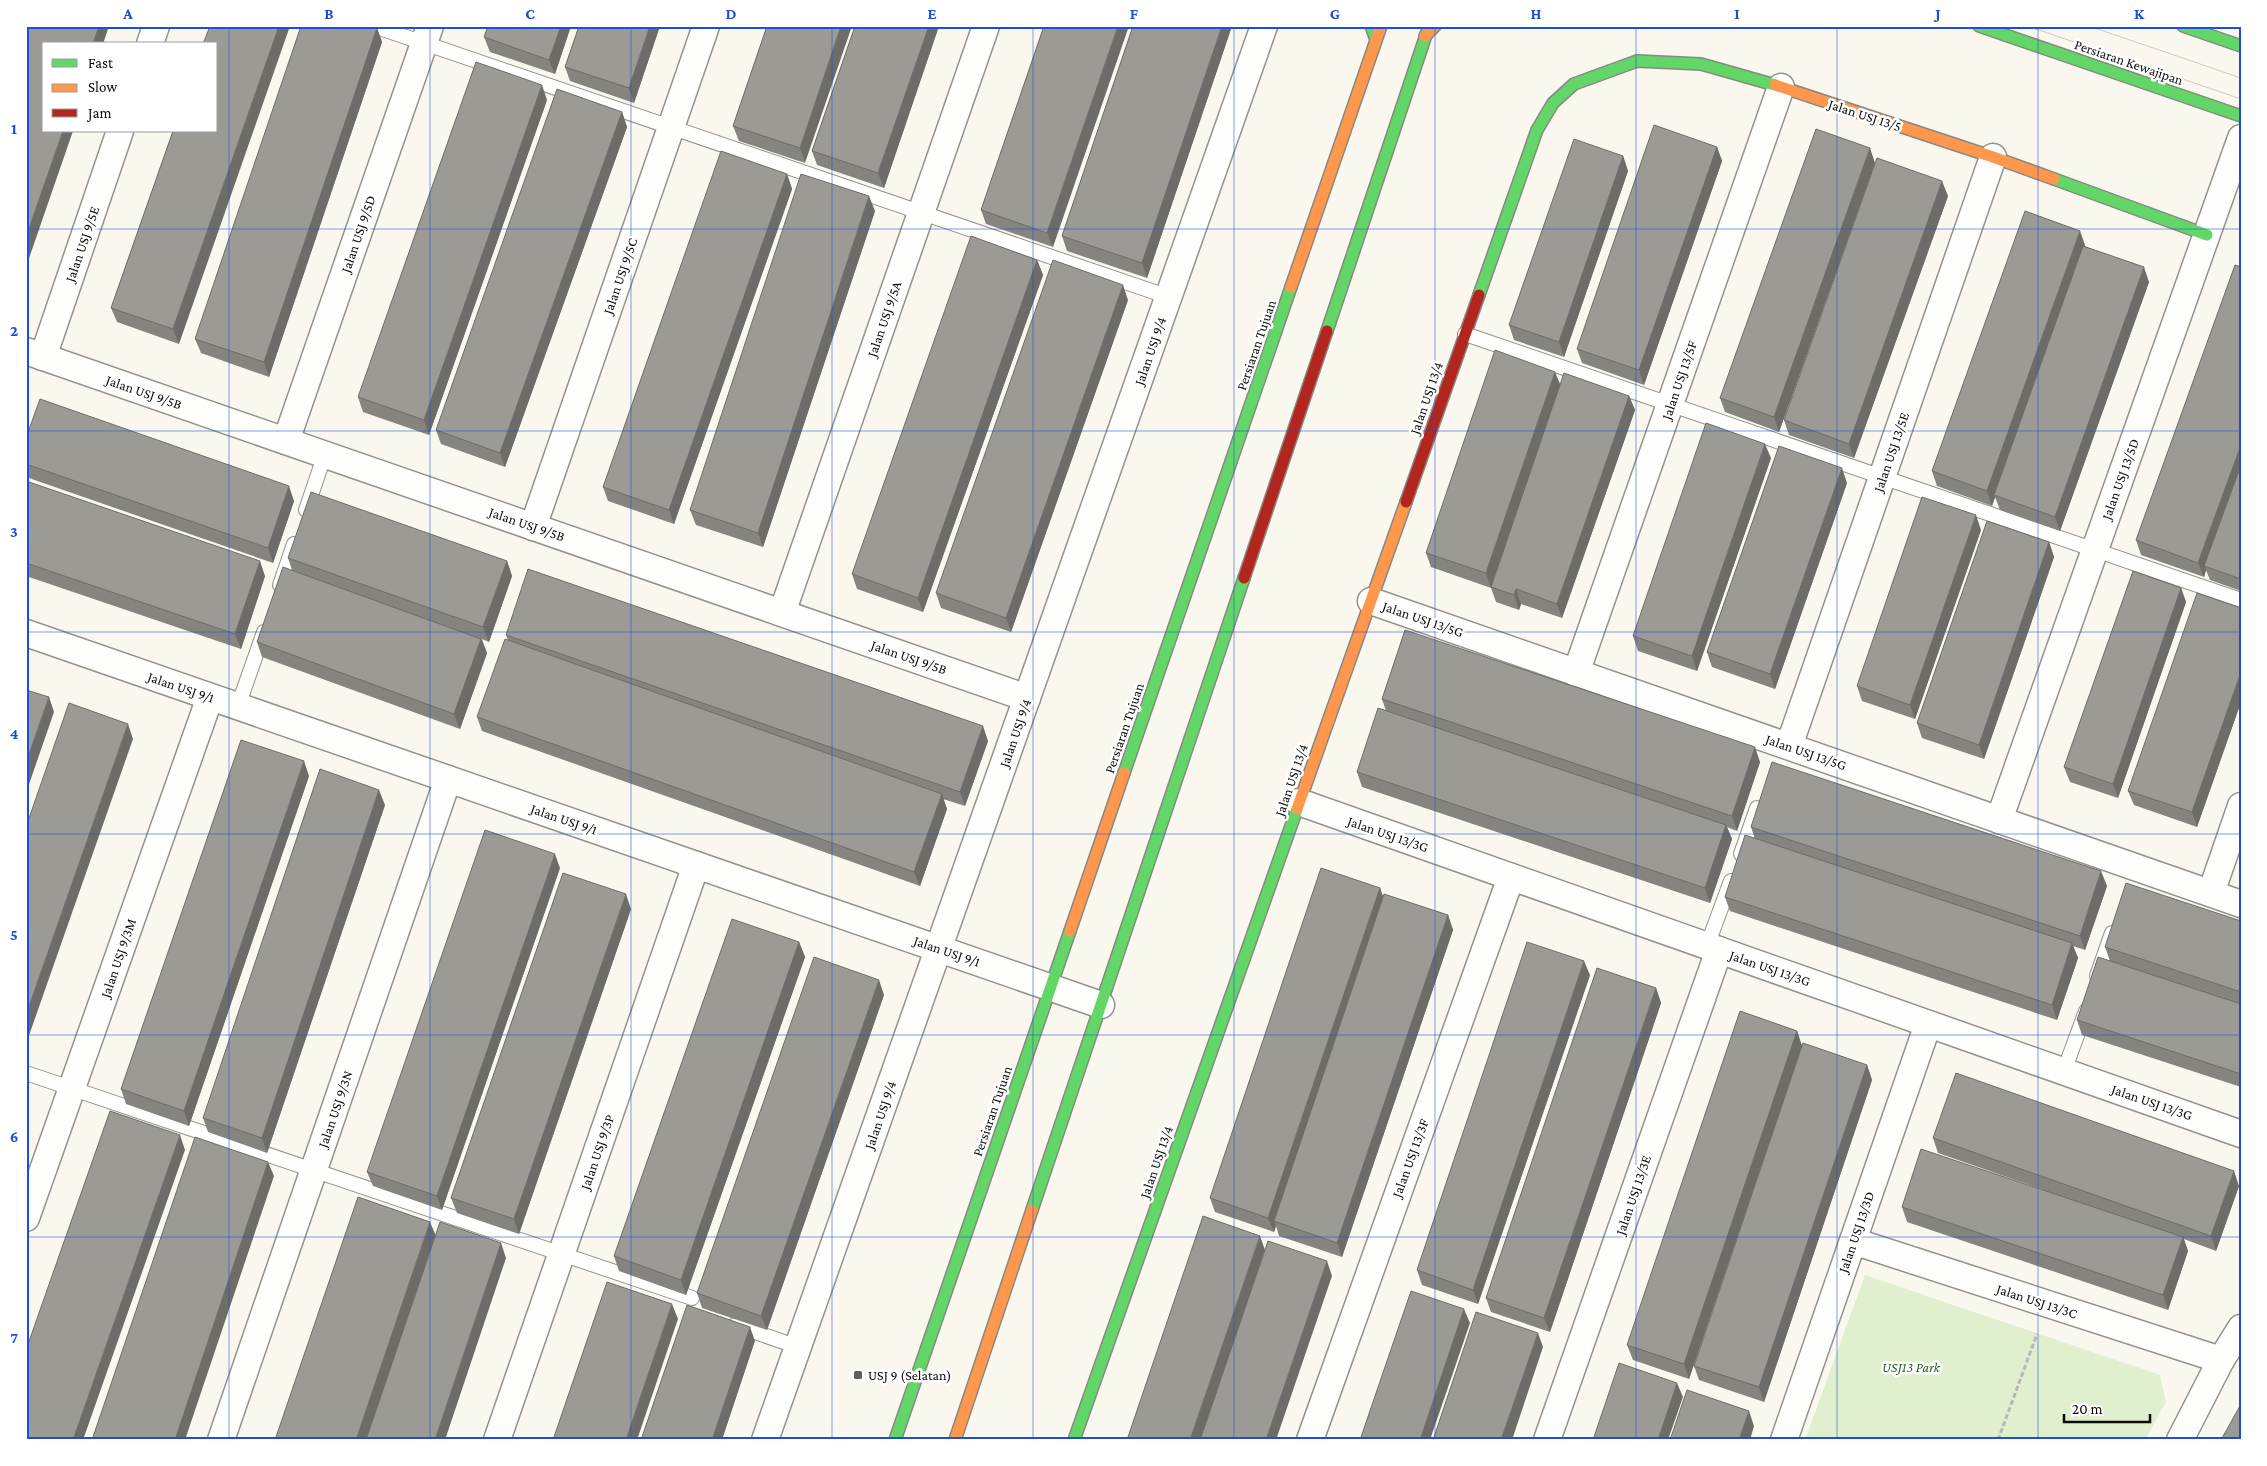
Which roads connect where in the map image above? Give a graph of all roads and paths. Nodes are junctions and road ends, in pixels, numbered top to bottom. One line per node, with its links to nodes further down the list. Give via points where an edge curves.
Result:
1 (156, 26): 14 (street)
2 (374, 26): 12 (lane)
3 (706, 26): 18 (street, Jalan USJ 9/5C)
4 (986, 26): 24 (street, Jalan USJ 9/5A)
5 (1264, 26): 26 (street, Jalan USJ 9/4)
6 (1371, 26): 13 (main road)
7 (1381, 26): 13 (main road, Persiaran Tujuan)
8 (1436, 26): 11 (main road)
9 (1979, 26): 17 (main road, Persiaran Kewajipan)
10 (2183, 26): 15 (main road)
11 (1427, 31): 59 (main road)
12 (427, 35): 18 (lane); 30 (street, Jalan USJ 9/5D)
13 (1376, 40): 58 (main road, Persiaran Tujuan)
14 (151, 42)
15 (2241, 46)
16 (1781, 87): 19 (main road, Jalan USJ 13/5, via 1701,64 1636,61 1574,84 1553,103); 22 (main road, Jalan USJ 13/5); 29 (street, Jalan USJ 13/5F)
17 (2241, 116)
18 (671, 128): 24 (lane); 33 (street, Jalan USJ 9/5C)
19 (1537, 130): 27 (main road, Jalan USJ 13/4)
20 (120, 132): 28 (street, Jalan USJ 9/5E)
21 (2241, 138): 23 (street, Jalan USJ 13/5D)
22 (1993, 157): 25 (main road, Jalan USJ 13/5); 32 (street, Jalan USJ 13/5E)
23 (2230, 205): 25 (street, Jalan USJ 13/5D)
24 (921, 212): 26 (lane); 38 (street, Jalan USJ 9/5A)
25 (2207, 235): 34 (street, Jalan USJ 13/5D)
26 (1169, 297): 43 (street, Jalan USJ 9/4)
27 (1465, 334): 29 (lane); 37 (main road, Jalan USJ 13/4)
28 (35, 354): 30 (street, Jalan USJ 9/5B)
29 (1671, 404): 32 (lane); 41 (street, Jalan USJ 13/5F)
30 (286, 441): 31 (street, Jalan USJ 9/5B)
31 (325, 454): 33 (street, Jalan USJ 9/5B); 35 (lane)
32 (1883, 477): 34 (lane); 45 (street, Jalan USJ 13/5E)
33 (533, 527): 38 (street, Jalan USJ 9/5B)
34 (2095, 549): 36 (lane); 50 (street, Jalan USJ 13/5D)
35 (277, 594)
36 (2241, 600)
37 (1371, 601): 41 (street, Jalan USJ 13/5G); 48 (main road, Jalan USJ 13/4)
38 (782, 613): 43 (street, Jalan USJ 9/5B)
39 (267, 622): 44 (lane)
40 (26, 633): 42 (street, Jalan USJ 9/1)
41 (1576, 673): 45 (street, Jalan USJ 13/5G)
42 (210, 697): 44 (street, Jalan USJ 9/1); 63 (street, Jalan USJ 9/3M)
43 (1027, 698): 56 (street, Jalan USJ 9/4)
44 (238, 706): 46 (street, Jalan USJ 9/1)
45 (1782, 748): 50 (street, Jalan USJ 13/5G)
46 (448, 779): 51 (street, Jalan USJ 9/1); 65 (street, Jalan USJ 9/3N)
47 (1761, 799): 57 (lane)
48 (1299, 802): 52 (street, Jalan USJ 13/3G); 80 (main road, Jalan USJ 13/4)
49 (2241, 806): 53 (street)
50 (1999, 820): 53 (street, Jalan USJ 13/5G, via 2133,871)
51 (696, 865): 56 (street, Jalan USJ 9/1); 68 (street, Jalan USJ 9/3P)
52 (1511, 877): 57 (street, Jalan USJ 13/3G); 81 (street, Jalan USJ 13/3F)
53 (2211, 894): 54 (street, Jalan USJ 13/5G)
54 (2241, 904)
55 (2116, 921): 61 (lane)
56 (939, 948): 58 (street, Jalan USJ 9/1); 73 (street, Jalan USJ 9/4)
57 (1713, 948): 60 (street, Jalan USJ 13/3G); 82 (street, Jalan USJ 13/3E)
58 (1051, 987): 59 (street, Jalan USJ 9/1); 78 (main road, Persiaran Tujuan)
59 (1101, 1005): 79 (main road)
60 (1928, 1024): 61 (street, Jalan USJ 13/3G); 67 (street, Jalan USJ 13/3D)
61 (2064, 1071): 64 (street, Jalan USJ 13/3G)
62 (26, 1073): 63 (lane)
63 (72, 1089): 65 (lane); 66 (street, Jalan USJ 9/3M)
64 (2241, 1134)
65 (314, 1170): 68 (lane); 75 (street, Jalan USJ 9/3N)
66 (26, 1218)
67 (1853, 1241): 74 (street, Jalan USJ 13/3C); 83 (street, Jalan USJ 13/3D)
68 (562, 1254): 69 (lane); 76 (street, Jalan USJ 9/3P)
69 (693, 1306)
70 (725, 1321): 73 (lane)
71 (2241, 1328): 74 (street)
72 (2037, 1334): 84 (path)
73 (798, 1346): 77 (street, Jalan USJ 9/4)
74 (2221, 1360): 85 (street)
75 (221, 1440)
76 (497, 1440)
77 (766, 1440)
78 (895, 1440)
79 (955, 1440)
80 (1074, 1440)
81 (1310, 1440)
82 (1547, 1440)
83 (1784, 1440)
84 (1998, 1440)
85 (2180, 1440)

